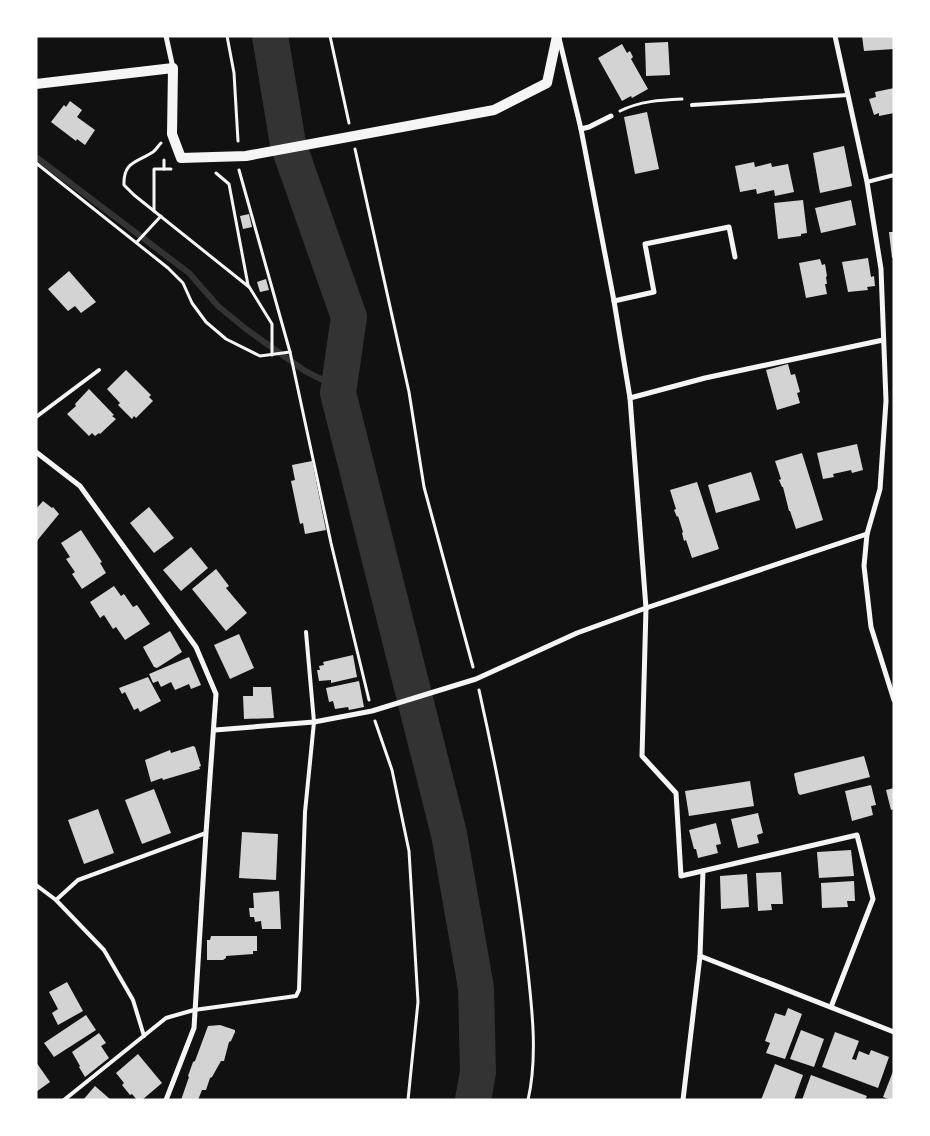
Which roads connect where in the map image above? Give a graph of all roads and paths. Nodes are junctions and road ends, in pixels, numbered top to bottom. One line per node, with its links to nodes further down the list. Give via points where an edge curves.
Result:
1 (166, 36): 6 (street)
2 (227, 36): 17 (path)
3 (330, 36): 11 (path)
4 (558, 36): 12 (street); 17 (main road, via 547,83 494,110)
5 (835, 36): 8 (street)
6 (173, 68): 7 (main road); 17 (main road, via 172,134 181,158)
7 (36, 84)
8 (848, 95): 9 (lane); 24 (street)
9 (692, 105): 10 (path, via 691,98 652,101 630,106)
10 (611, 116): 12 (street)
11 (350, 127)
12 (581, 129): 30 (street)
13 (165, 140): 16 (path)
14 (161, 142): 25 (path, via 154,152 138,159 124,174 124,185)
15 (354, 145): 41 (path, via 409,392 424,486)
16 (165, 150)
17 (242, 156): 32 (path, via 239,168)
18 (164, 159): 21 (path)
19 (36, 163): 27 (path)
20 (211, 168): 29 (path, via 229,184)
21 (164, 169): 22 (path); 25 (path, via 154,169)
22 (174, 169)
23 (894, 175): 24 (lane)
24 (867, 182): 31 (street, via 881,269)
25 (154, 211): 26 (path)
26 (161, 216): 27 (path); 29 (path)
27 (136, 242): 33 (path, via 183,283 206,322 226,339 260,356)
28 (735, 258): 30 (street, via 729,227 645,244 654,292)
29 (249, 287): 33 (path, via 272,324)
30 (614, 301): 35 (street)
31 (883, 340): 35 (street, via 705,378); 38 (street, via 886,401 880,489)
32 (290, 352): 33 (path); 43 (path, via 331,543)
33 (272, 355)
34 (99, 370): 36 (lane)
35 (630, 398): 39 (street)
36 (36, 417)
37 (36, 452): 45 (street, via 80,486 196,647 216,694)
38 (867, 534): 39 (street); 42 (street, via 864,566 871,627)
39 (646, 608): 41 (street, via 577,633); 47 (street, via 642,756 676,793 682,876)
40 (306, 632): 44 (lane)
41 (476, 679): 43 (street); 58 (path, via 493,754 522,920 533,1010 533,1080)
42 (894, 700)
43 (372, 711): 44 (street); 57 (path, via 392,770 409,851 418,1002)
44 (314, 722): 45 (street); 52 (lane, via 306,812 299,990 296,996)
45 (215, 730): 46 (street)
46 (206, 833): 49 (lane, via 78,880); 52 (street)
47 (703, 871): 50 (street); 51 (street, via 857,835 873,899)
48 (36, 885): 49 (lane)
49 (56, 900): 54 (lane, via 104,950 133,1000)
50 (700, 956): 51 (street); 59 (street)
51 (831, 1007): 53 (street)
52 (194, 1010): 54 (lane, via 166,1018); 56 (street, via 194,1028)
53 (894, 1032)
54 (144, 1036): 55 (lane)
55 (64, 1100)
56 (166, 1100)
57 (408, 1100)
58 (528, 1100)
59 (684, 1100)

